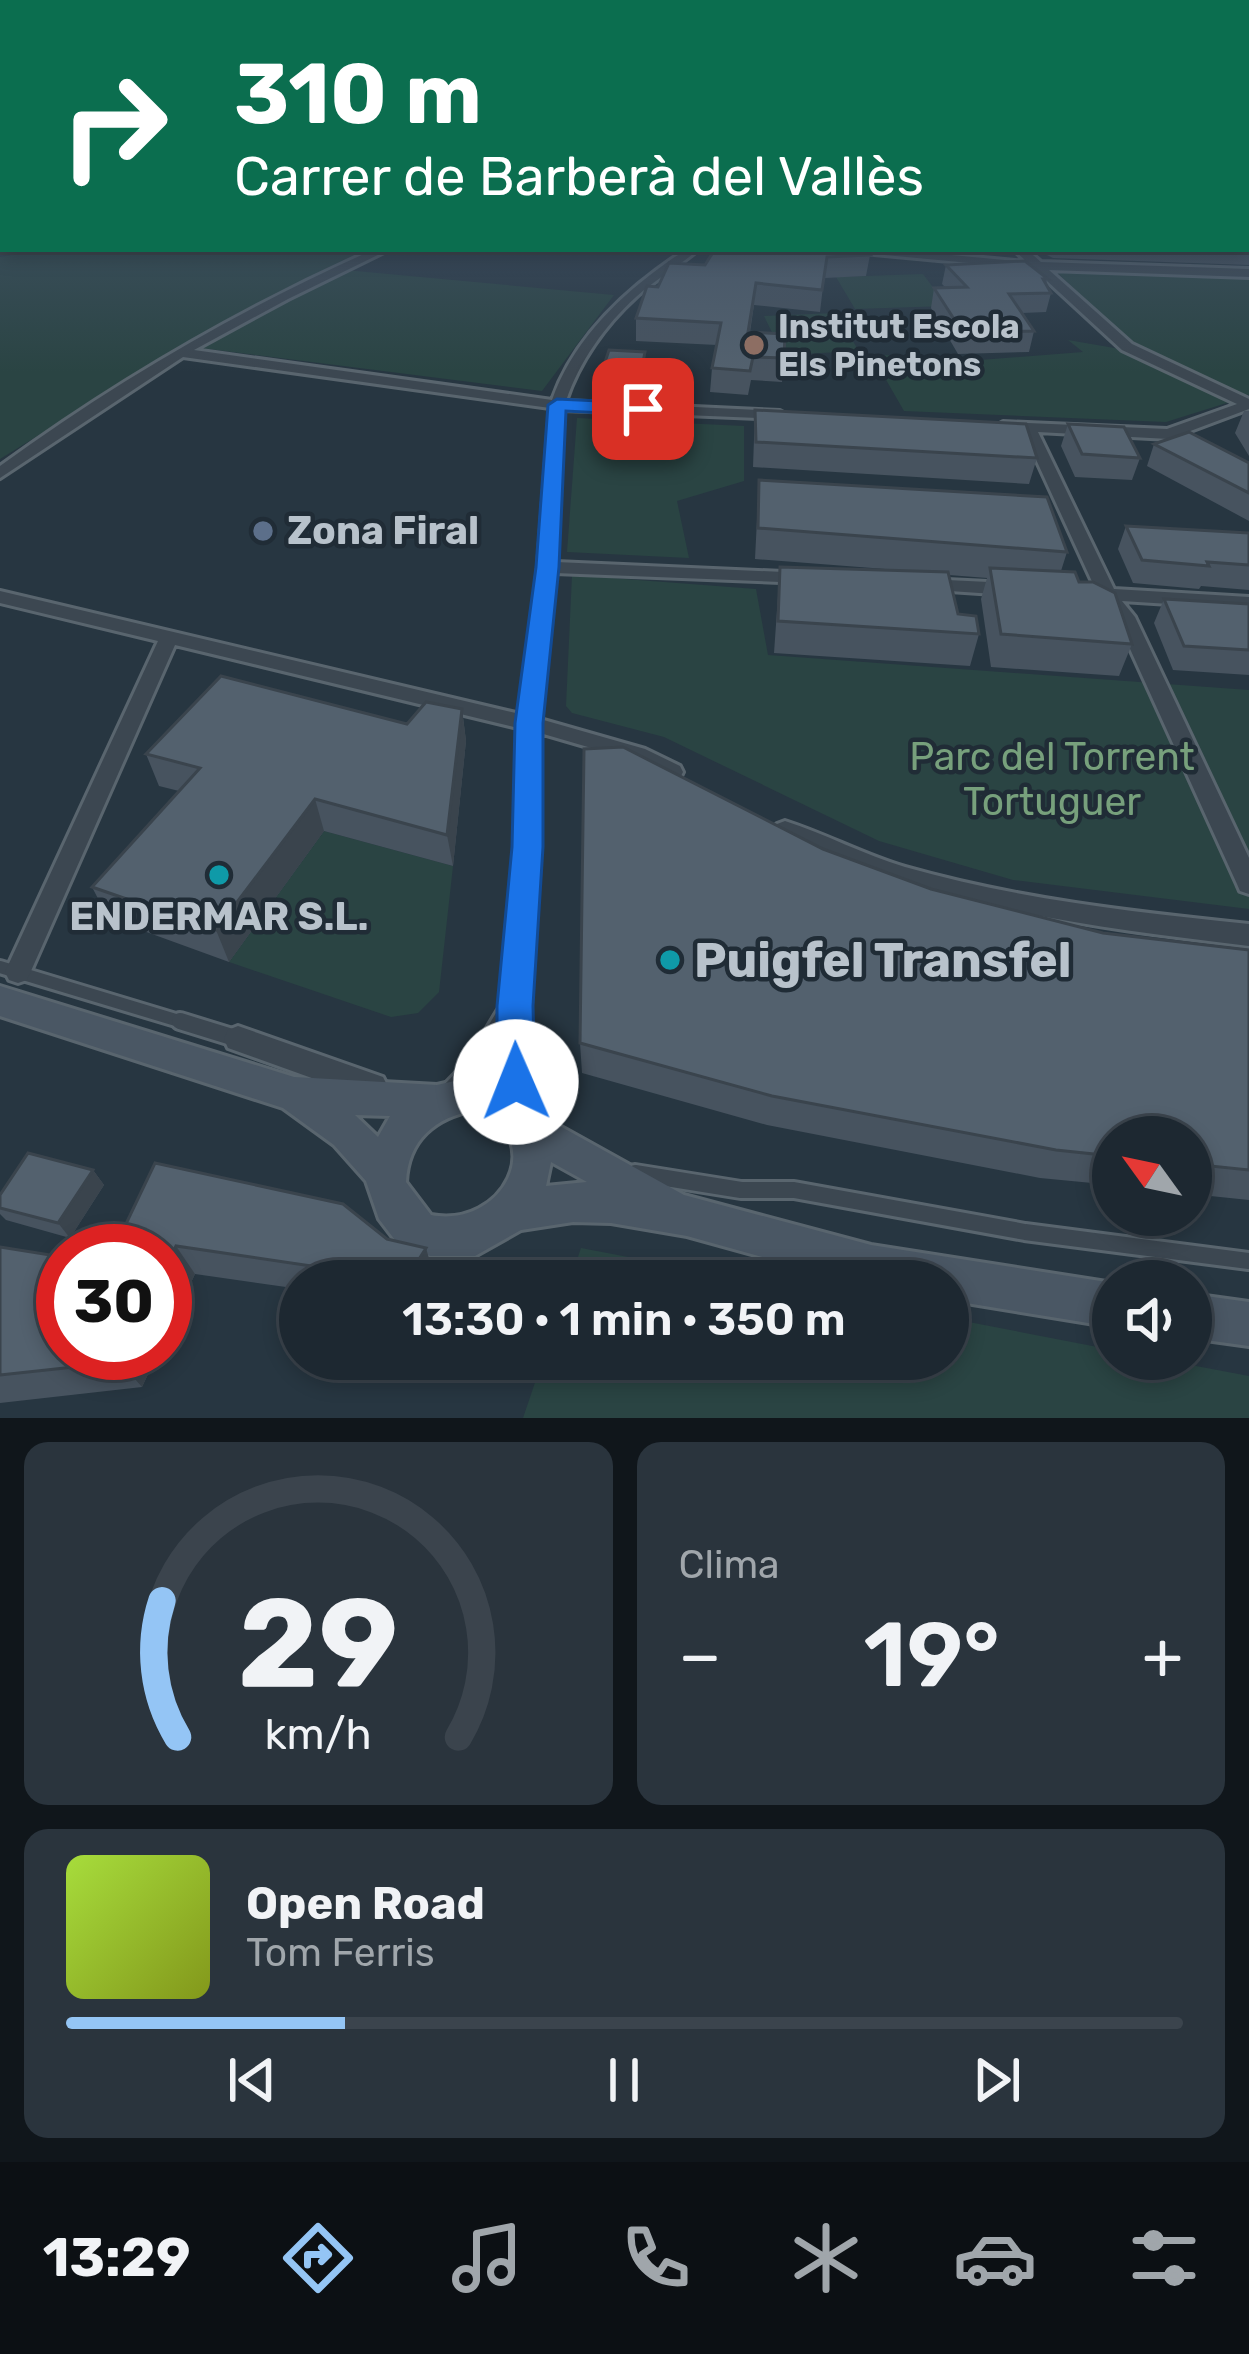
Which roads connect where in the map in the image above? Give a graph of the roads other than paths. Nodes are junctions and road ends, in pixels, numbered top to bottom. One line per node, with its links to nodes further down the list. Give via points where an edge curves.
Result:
1 (377, 252): 7 (street)
2 (689, 252): 9 (street, via 600,329)
3 (887, 252): 5 (street)
4 (1022, 252): 5 (street)
5 (1036, 265): 6 (street); 8 (street, via 1122,343)
6 (1249, 273)
7 (183, 353): 9 (street); 15 (street)
8 (1249, 404): 13 (street)
9 (557, 405): 10 (street); 16 (street)
10 (804, 416)
11 (986, 425): 12 (street)
12 (1028, 427): 13 (street); 21 (street)
13 (1169, 434): 14 (street)
14 (1188, 443)
15 (0, 472)
16 (547, 567): 17 (street); 25 (street)
17 (826, 579)
18 (896, 583): 19 (street)
19 (1037, 590)
20 (1060, 592): 21 (street)
21 (1107, 594): 23 (street); 28 (street, via 1125,617)
22 (0, 597): 24 (street)
23 (1249, 603)
24 (169, 637): 25 (street); 30 (street)
25 (529, 723): 26 (street, via 637,754); 31 (street)
26 (699, 787)
27 (760, 818): 29 (street, via 836,855 970,898)
28 (1249, 884)
29 (1249, 935)
30 (6, 980): 32 (lane); 33 (main road)
31 (515, 1006): 34 (street, via 477,1070); 35 (street)
32 (238, 1039): 34 (street, via 345,1079)
33 (294, 1094): 34 (main road); 37 (main road, via 348,1132)
34 (435, 1098): 35 (main road, via 490,1095); 37 (main road, via 394,1140)
35 (523, 1121): 36 (main road); 38 (main road, via 532,1173)
36 (603, 1168): 39 (main road); 40 (lane)
37 (385, 1173): 38 (main road, via 397,1212 427,1235 460,1240)
38 (512, 1211): 39 (main road, via 611,1203)
39 (687, 1216): 41 (main road, via 872,1266)
40 (1249, 1262)
41 (1092, 1302)
42 (1212, 1319): 43 (main road)
43 (1249, 1324)

